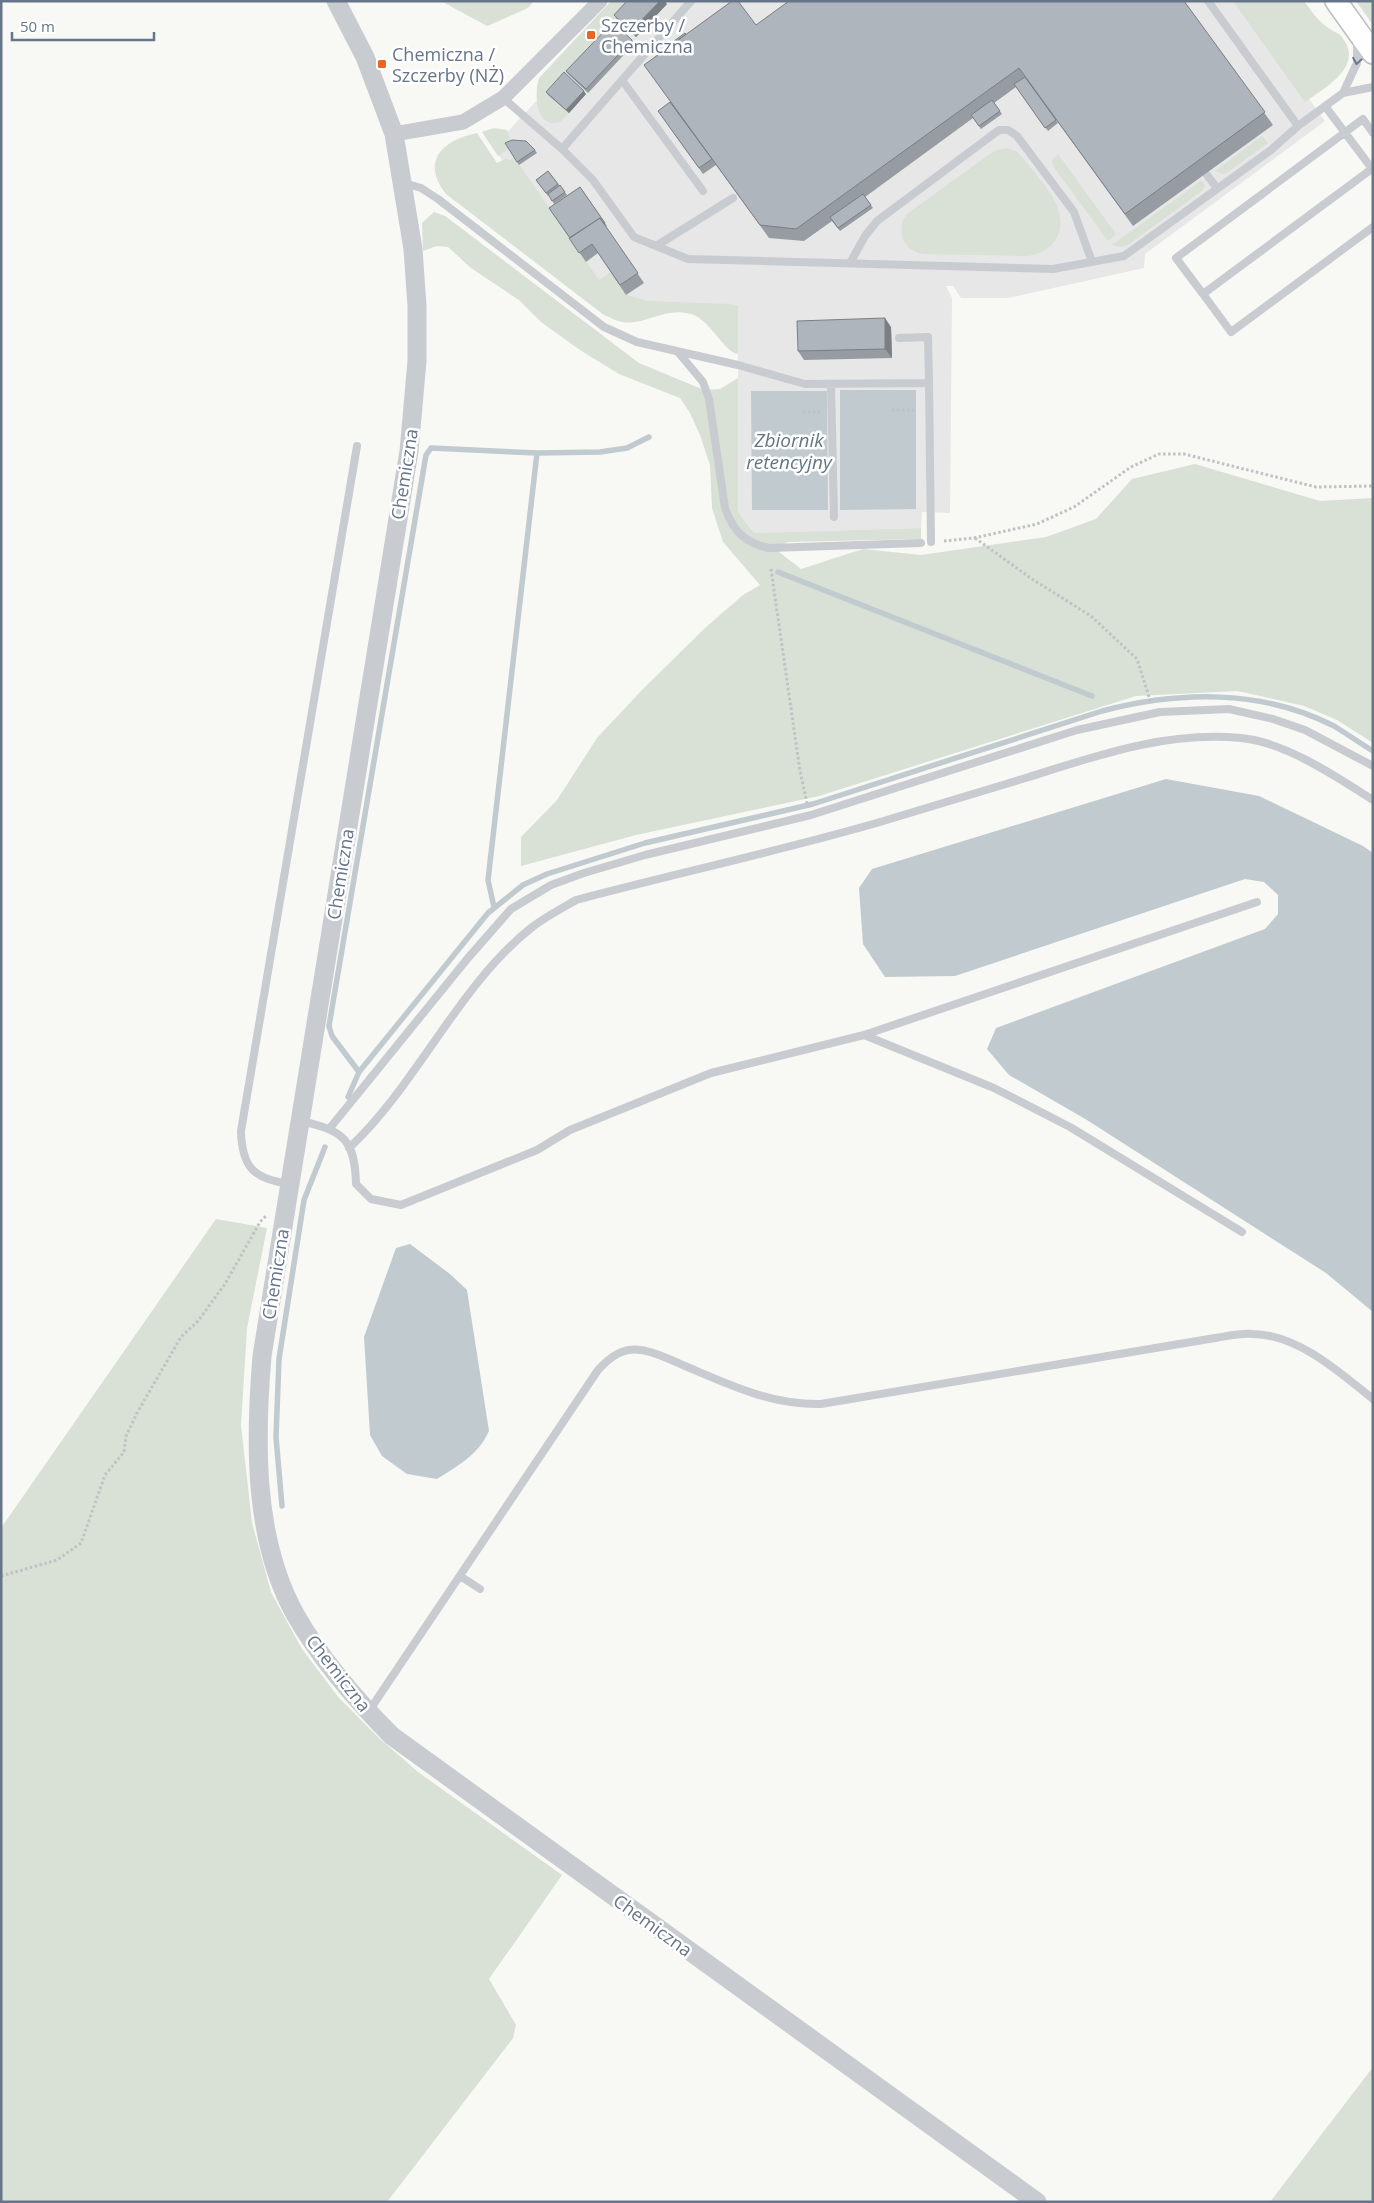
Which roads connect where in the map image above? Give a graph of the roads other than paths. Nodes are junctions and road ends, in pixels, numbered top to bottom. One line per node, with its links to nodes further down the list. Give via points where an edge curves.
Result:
1 (336, 1): 16 (street, Chemiczna, via 364,57)
2 (600, 1): 11 (street)
3 (691, 1): 8 (lane)
4 (1208, 1): 13 (lane)
5 (1336, 1): 6 (main road)
6 (1354, 27): 7 (main road); 10 (lane, one-way to 10, via 1357,63)
7 (1373, 53)
8 (622, 80): 17 (lane); 22 (lane)
9 (1373, 87): 10 (lane)
10 (1343, 93): 12 (lane)
11 (503, 98): 16 (street, via 462,122); 17 (lane)
12 (1325, 106): 13 (lane); 14 (lane)
13 (1298, 126): 21 (lane, via 1271,150)
14 (1344, 132): 15 (lane, via 1363,119); 18 (lane); 28 (lane, via 1176,258)
15 (1373, 132)
16 (394, 134): 20 (street, Chemiczna)
17 (562, 149): 25 (lane, via 593,180 634,237)
18 (1372, 169): 28 (lane)
19 (1207, 175): 21 (lane)
20 (402, 182): 30 (lane, via 421,188 438,199 604,327 637,342); 41 (street, Chemiczna, via 413,249 417,306 417,361 409,451)
21 (1217, 188): 26 (lane, via 1124,256)
22 (703, 191)
23 (733, 198): 25 (lane)
24 (1373, 227): 28 (lane, via 1231,332)
25 (656, 246): 27 (lane, via 688,259)
26 (1092, 262): 27 (lane, via 1053,269); 27 (lane, via 1074,212 1017,136 1008,130 999,130 877,221)
27 (850, 263)
28 (1203, 294)
29 (899, 338): 32 (lane, via 928,337)
30 (678, 352): 31 (lane, via 738,364 805,384); 36 (lane, via 703,382 712,413 725,508 742,537 769,548)
31 (831, 384): 32 (lane); 34 (lane)
32 (929, 384): 35 (lane)
33 (357, 446): 44 (lane, via 241,1131 249,1166 263,1179)
34 (834, 517)
35 (931, 542)
36 (921, 543)
37 (1373, 766): 42 (lane, via 1305,730 1273,719 1229,709 1152,714 1077,730 811,815 646,855 551,885 512,909 495,926)
38 (1373, 800): 43 (lane, via 1316,766 1262,742 1214,737 1160,741 1115,749 817,840 576,900 547,916 508,950 466,1000 380,1115)
39 (1257, 902): 40 (lane)
40 (864, 1035): 43 (lane, via 711,1073 570,1130 537,1150 402,1205 371,1199 356,1184 356,1166); 45 (lane, via 994,1088 1070,1127)
41 (300, 1121): 42 (lane); 44 (street, Chemiczna)
42 (330, 1128): 43 (lane, via 342,1136)
43 (349, 1148)
44 (289, 1190): 49 (street, Chemiczna, via 262,1356 259,1396 260,1477 268,1536 279,1578 294,1612 319,1652)
45 (1242, 1232)
46 (1373, 1399): 47 (lane, via 1304,1349 1270,1336 1254,1334 821,1404 787,1403 751,1394 654,1353 628,1350 608,1359 598,1370)
47 (460, 1576): 48 (lane); 49 (lane)
48 (480, 1589)
49 (368, 1712): 50 (street, Chemiczna, via 420,1759)
50 (1037, 2202)

